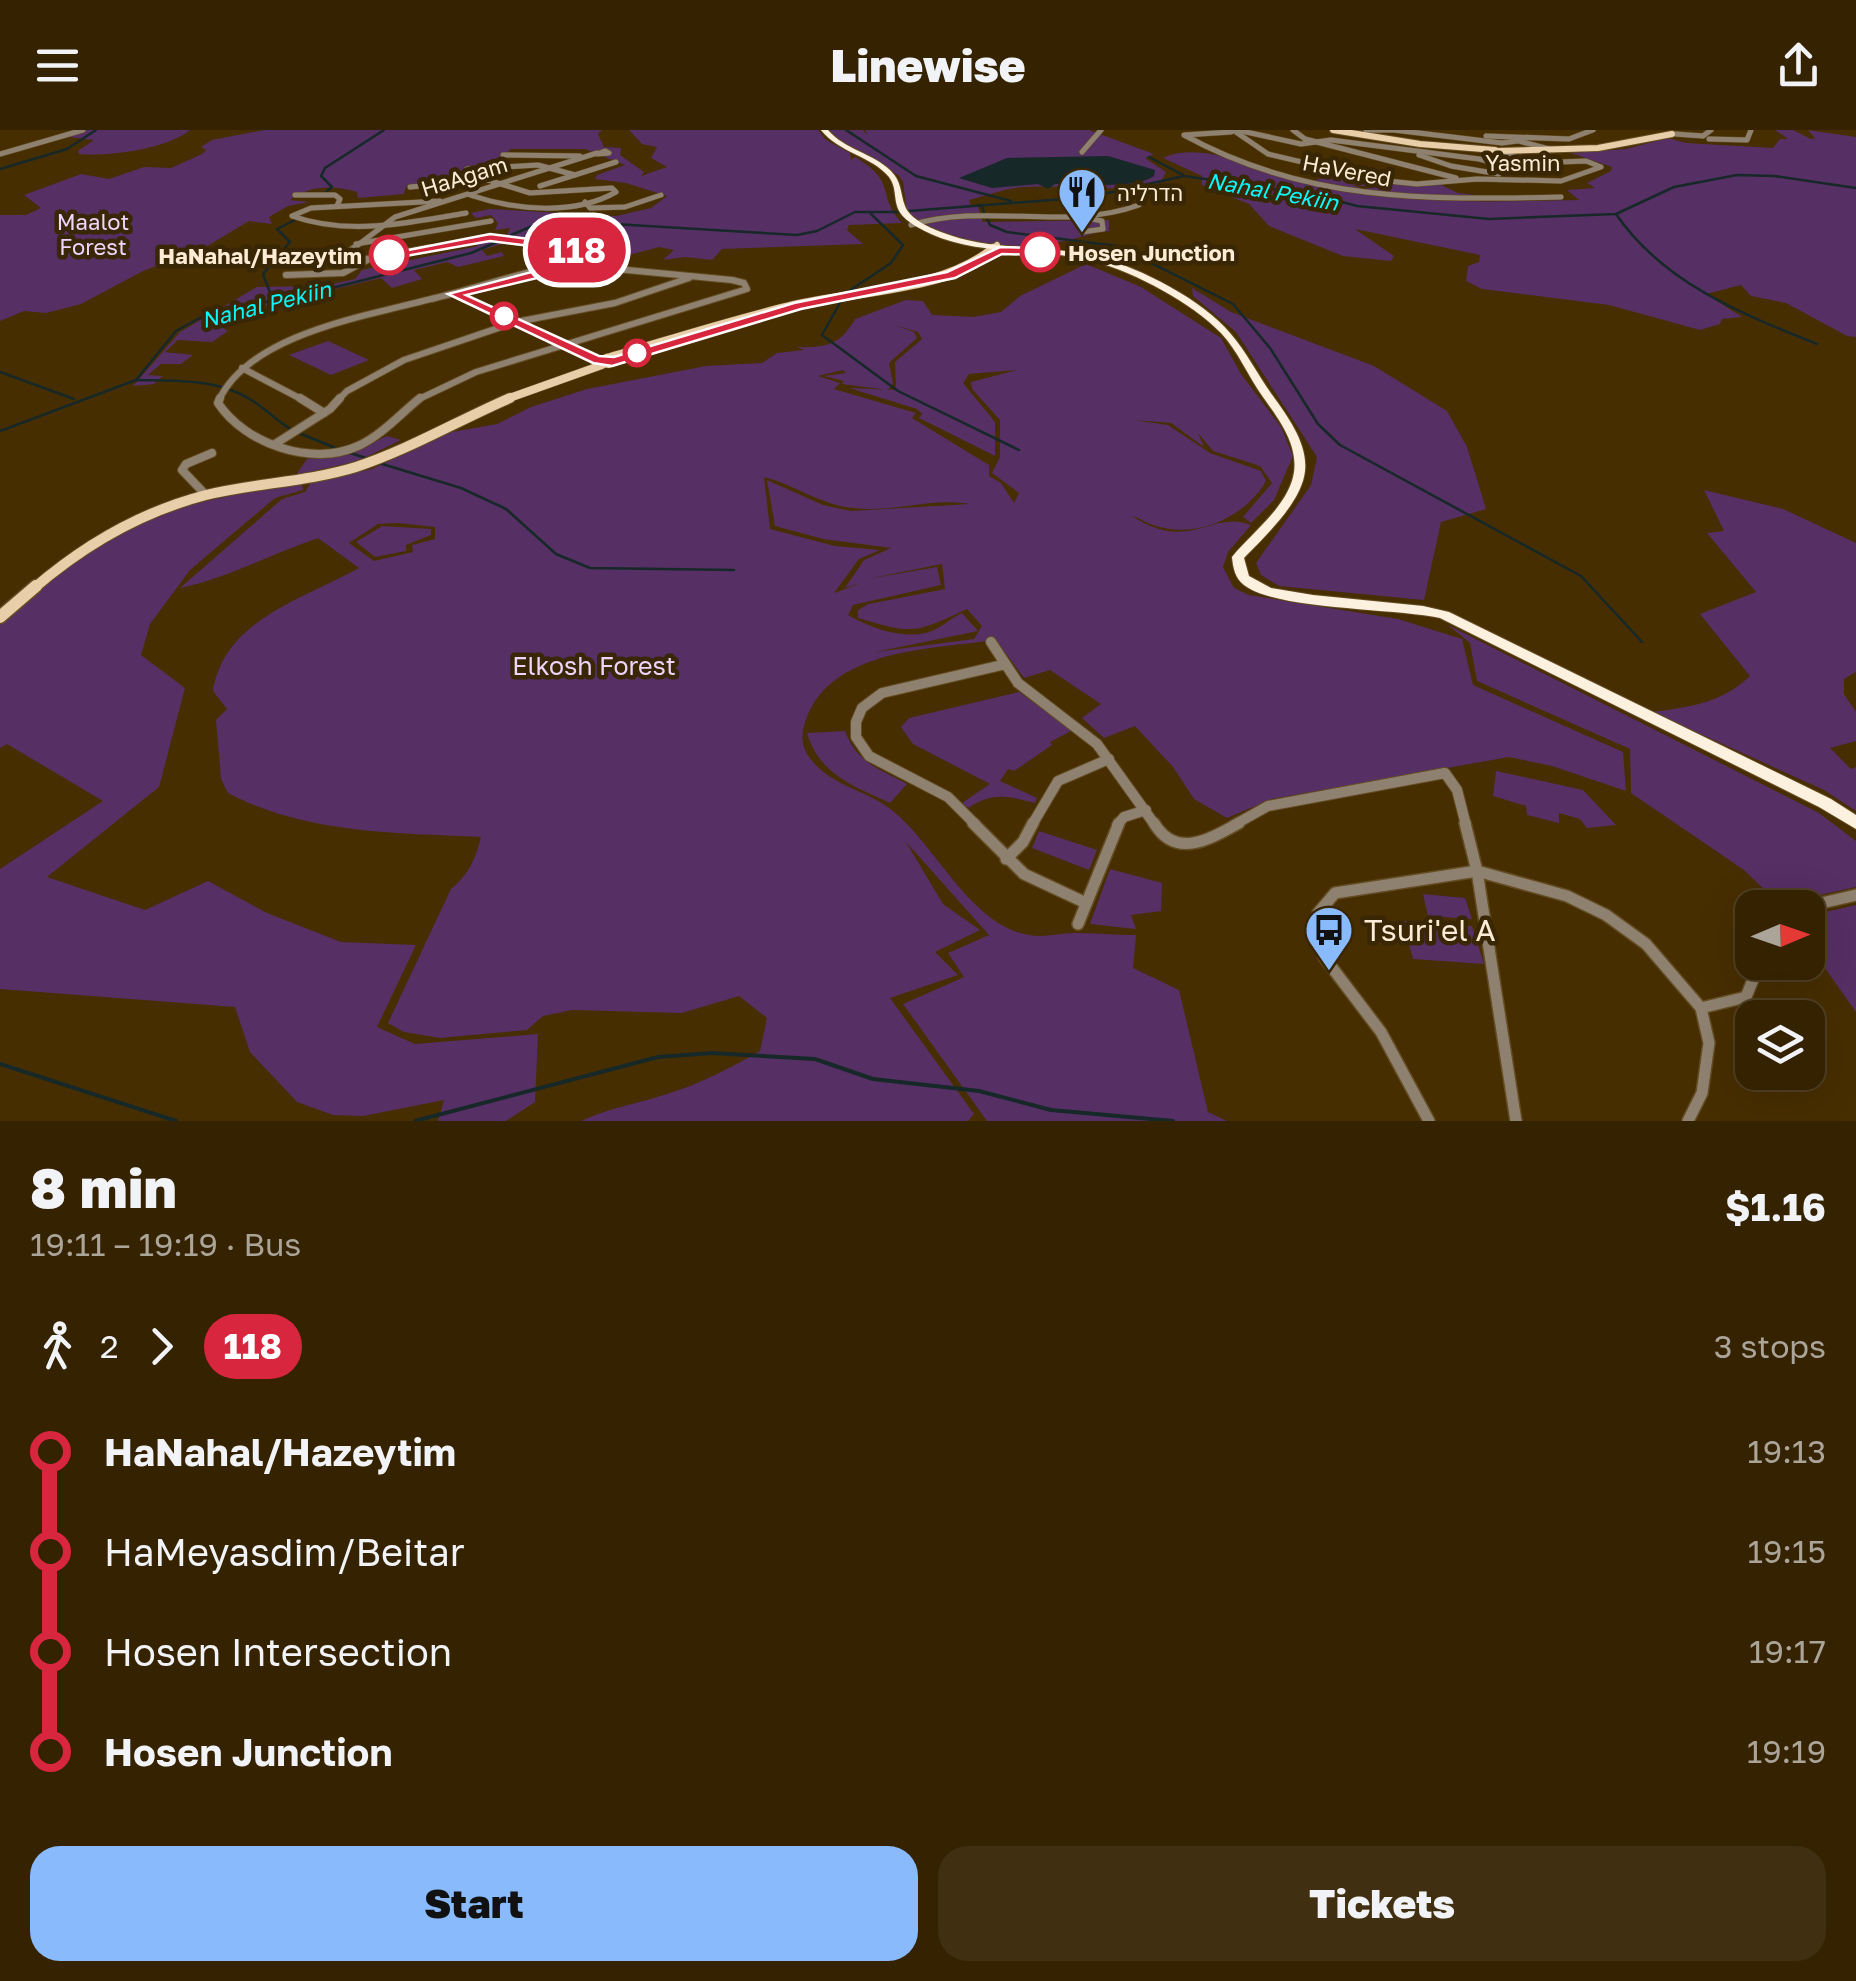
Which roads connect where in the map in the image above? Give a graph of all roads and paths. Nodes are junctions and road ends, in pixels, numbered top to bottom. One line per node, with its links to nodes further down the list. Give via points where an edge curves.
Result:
1 (83, 130): 26 (street)
2 (824, 130): 51 (highway, via 883,170 895,182 896,211)
3 (1101, 130): 24 (street)
4 (1292, 130): 20 (street)
5 (1332, 130): 23 (main road)
6 (1342, 130): 23 (main road)
7 (1366, 130): 15 (street)
8 (1438, 130): 18 (street)
9 (1593, 130): 18 (street)
10 (1659, 130): 16 (main road); 22 (main road, via 1630,141)
11 (1712, 130): 16 (street, via 1706,136)
12 (1751, 130): 19 (street, via 1747,140)
13 (1176, 131): 17 (street)
14 (1236, 131): 17 (street); 20 (street, via 1300,144); 36 (street, via 1268,154 1378,180)
15 (1394, 132): 21 (street, via 1468,143)
16 (1675, 132): 23 (main road, via 1606,147)
17 (1186, 133): 43 (street, HaVered, via 1186,139 1224,157 1342,190 1428,200)
18 (1486, 136): 21 (street)
19 (1710, 139)
20 (1320, 140): 25 (street); 36 (street)
21 (1518, 141): 22 (street)
22 (1549, 148): 23 (main road)
23 (1500, 151): 31 (street, Yasmin)
24 (1082, 152)
25 (1418, 153): 31 (street, via 1524,170); 34 (street)
26 (0, 154)
27 (598, 154): 29 (street)
28 (503, 155): 29 (street)
29 (586, 156): 32 (street, HaAgam)
30 (616, 162): 35 (street)
31 (1546, 164): 36 (street, Yasmin, via 1586,161 1601,167 1561,180)
32 (550, 168): 33 (street); 35 (street); 37 (street, HaAgam)
33 (467, 169)
34 (1500, 174)
35 (575, 175): 38 (street)
36 (1464, 180)
37 (501, 183): 39 (street); 40 (street, HaAgam); 45 (street, via 530,193 597,186 616,191)
38 (540, 186)
39 (410, 188)
40 (467, 194): 44 (street, HaAgam); 45 (street, via 516,207)
41 (295, 195): 47 (street, via 335,196)
42 (661, 195): 45 (street, via 616,208)
43 (1561, 197)
44 (443, 202): 47 (street); 52 (street, HaAgam)
45 (585, 202)
46 (1139, 205): 49 (street)
47 (337, 206): 52 (street, via 292,216)
48 (466, 213): 52 (street)
49 (1075, 216): 51 (street); 53 (street, via 1103,225)
50 (490, 222): 54 (street)
51 (919, 222): 55 (highway); 55 (highway)
52 (380, 226): 54 (street, HaAgam)
53 (1082, 232)
54 (356, 244): 56 (street, via 347,256)
55 (993, 250): 61 (highway, via 1102,264); 61 (highway, via 1085,256); 64 (main road, via 950,275 799,306)
56 (370, 259): 57 (street, via 496,237 572,247 580,254); 58 (street, via 351,270)
57 (574, 265): 59 (street); 60 (street)
58 (286, 275)
59 (694, 276): 62 (street, via 616,303); 63 (street, via 740,281 747,288)
60 (454, 294): 62 (street); 65 (street, via 334,326)
61 (1171, 295): 76 (highway, via 1227,334 1301,450 1293,490 1238,557 1250,583 1444,615)
62 (516, 322): 63 (street); 66 (street, via 404,360 347,390)
63 (564, 343): 64 (street); 67 (street, via 434,389 359,446 309,453)
64 (602, 360): 69 (main road, via 354,465); 71 (main road, via 358,466 207,495 124,524 65,560)
65 (242, 368): 66 (street, via 280,381); 67 (street, via 218,403 232,422)
66 (324, 413): 67 (street)
67 (276, 444)
68 (212, 453): 69 (street, via 182,470)
69 (204, 493): 70 (main road, via 86,540)
70 (0, 609)
71 (0, 617)
72 (991, 642): 73 (street)
73 (1002, 664): 74 (street); 77 (street, via 882,692 862,708 855,730 870,756 948,797)
74 (1109, 759): 75 (street); 77 (street, via 1062,778 1024,845)
75 (1146, 810): 78 (street, via 1166,838 1194,846 1268,806 1445,773 1457,790); 80 (street, via 1116,826)
76 (1856, 822)
77 (1006, 859): 80 (street, via 1038,883)
78 (1477, 872): 84 (street, via 1567,896 1606,914 1646,944); 85 (street, via 1334,893 1318,913 1316,937 1324,957 1381,1032); 86 (street)
79 (1856, 896): 81 (street)
80 (1086, 903): 82 (street)
81 (1825, 903)
82 (1078, 924)
83 (1753, 980): 84 (street, via 1746,997)
84 (1702, 1008): 87 (street, via 1708,1043 1702,1093)
85 (1429, 1121)
86 (1516, 1121)
87 (1688, 1121)

